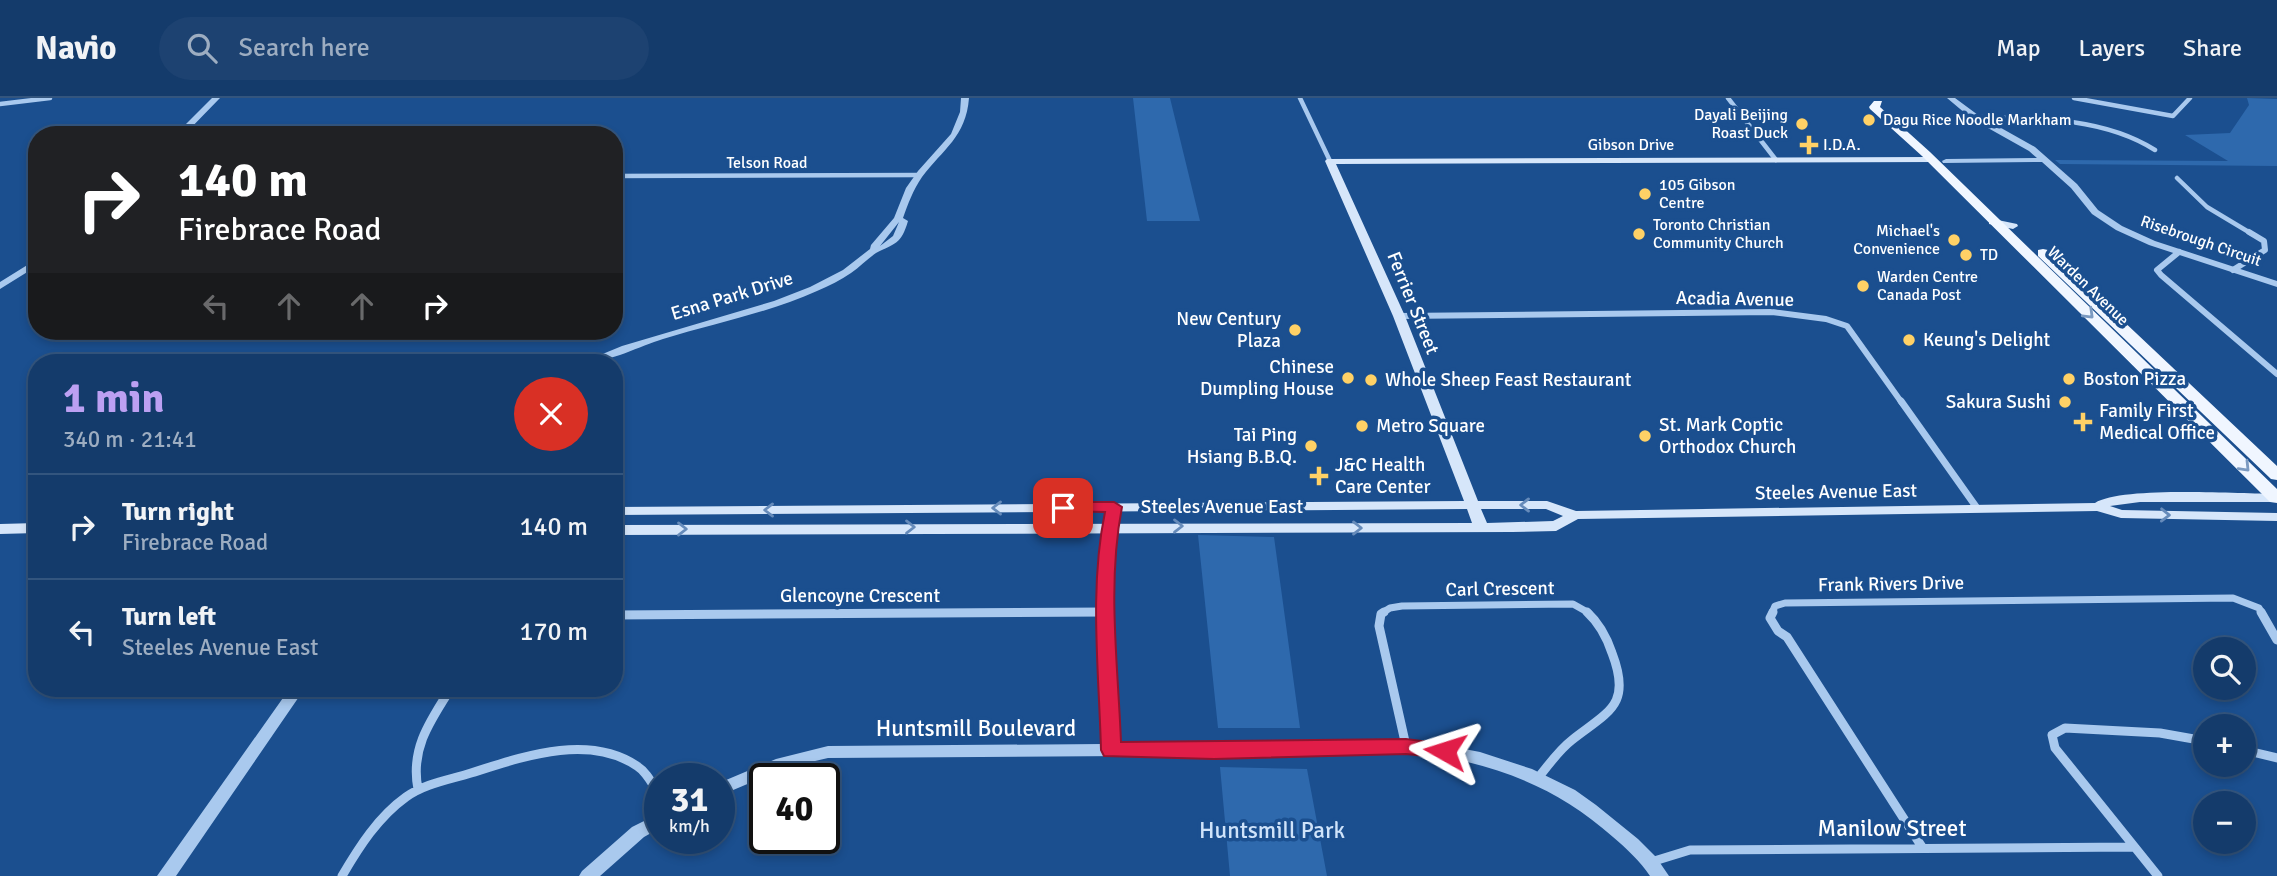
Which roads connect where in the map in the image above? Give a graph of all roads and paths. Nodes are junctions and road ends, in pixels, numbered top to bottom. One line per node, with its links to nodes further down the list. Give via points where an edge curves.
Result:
1 (50, 98): 10 (street)
2 (215, 98): 12 (street)
3 (965, 98): 19 (street, Esna Park Drive, via 957,132)
4 (1300, 98): 17 (street, Ferrier Street)
5 (1728, 98): 14 (street)
6 (1951, 98): 11 (street, Risebrough Circuit)
7 (2074, 98): 8 (street, via 2173,117)
8 (2190, 98)
9 (1875, 101): 15 (main road, Warden Avenue, via 1874,107); 18 (main road, Warden Avenue, via 1889,107)
10 (0, 104)
11 (1975, 117): 13 (street, via 2084,126 2134,137); 16 (street, Risebrough Circuit)
12 (188, 126)
13 (2155, 150)
14 (1776, 160): 15 (main road, Gibson Drive); 17 (main road, Gibson Drive)
15 (1932, 160): 18 (street); 22 (main road, Warden Avenue)
16 (2044, 160): 18 (street); 24 (street, Risebrough Circuit, via 2105,220)
17 (1330, 161): 29 (main road, Ferrier Street)
18 (1946, 161): 23 (main road, Warden Avenue)
19 (920, 175): 20 (street, Telson Road); 30 (street, Esna Park Drive, via 898,219 904,221 899,234 886,249 875,250 846,272 810,290)
20 (623, 176)
21 (2178, 178): 26 (street, via 2207,207 2264,241 2265,250)
22 (1993, 222): 23 (main road); 33 (main road, Warden Avenue, one-way to 33)
23 (2014, 226): 32 (main road, Warden Avenue)
24 (2179, 252): 26 (street, Risebrough Circuit); 31 (street, via 2157,270 2161,275)
25 (28, 267): 28 (street)
26 (2233, 270): 27 (street, Risebrough Circuit)
27 (2277, 284)
28 (0, 286)
29 (1399, 316): 34 (main road, Ferrier Street); 37 (street, Acadia Avenue, via 1772,312 1826,319 1847,326)
30 (611, 354)
31 (2277, 374)
32 (2277, 475)
33 (2277, 499): 36 (main road, Steeles Avenue East, via 2140,498 2108,501)
34 (1473, 505): 35 (main road, Steeles Avenue East); 39 (main road, Steeles Avenue East, one-way to 34, via 1547,505); 42 (main road, Ferrier Street)
35 (1114, 507): 38 (main road, Steeles Avenue East, one-way to 38); 41 (street)
36 (2098, 507): 37 (main road, Steeles Avenue East); 40 (main road, Steeles Avenue East, one-way to 40, via 2121,514)
37 (1977, 508): 39 (main road, Steeles Avenue East)
38 (623, 511)
39 (1575, 515): 42 (main road, Steeles Avenue East, via 1556,526)
40 (2277, 517)
41 (1110, 526): 42 (main road, Steeles Avenue East, one-way to 42); 45 (main road, Steeles Avenue East, one-way to 41); 46 (street)
42 (1481, 527)
43 (28, 528): 44 (main road)
44 (0, 529)
45 (623, 530)
46 (1106, 612): 47 (street, Glencoyne Crescent); 53 (street)
47 (623, 615)
48 (2277, 640): 61 (street, Frank Rivers Drive, via 2259,608 2233,598 1775,606 1772,624 1787,637)
49 (292, 697): 64 (street)
50 (445, 697): 59 (street, via 414,758)
51 (2193, 739): 62 (street, via 2066,728 2052,735 2055,748)
52 (1406, 746): 53 (street, Huntsmill Boulevard); 57 (street, Huntsmill Boulevard, via 1498,761); 57 (street, Carl Crescent, via 1379,625 1381,614 1402,606 1573,604 1598,620 1621,672 1622,695 1601,721 1571,741)
53 (1111, 750): 58 (street, Huntsmill Boulevard, via 828,752 782,763)
54 (2256, 753): 55 (street)
55 (2277, 758)
56 (644, 774): 59 (street, via 604,752 551,752)
57 (1539, 776): 63 (street, Huntsmill Boulevard, via 1575,798)
58 (735, 783)
59 (418, 789): 65 (street, via 365,838)
60 (644, 829): 66 (street)
61 (1922, 846): 62 (street, Manilow Street); 63 (street, Manilow Street, via 1690,850)
62 (2134, 847): 67 (street)
63 (1656, 869)
64 (166, 876)
65 (342, 876)
66 (588, 876)
67 (2158, 876)

